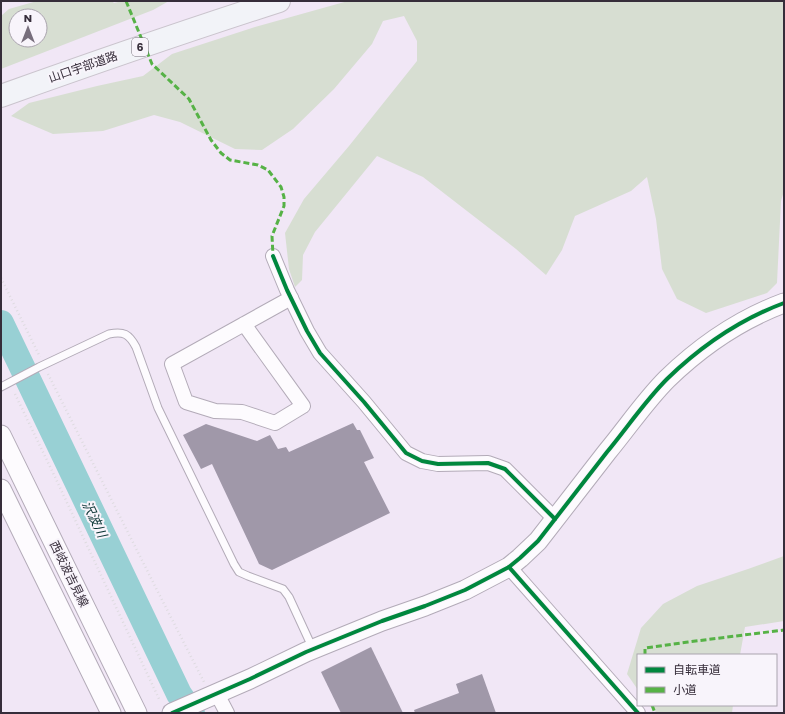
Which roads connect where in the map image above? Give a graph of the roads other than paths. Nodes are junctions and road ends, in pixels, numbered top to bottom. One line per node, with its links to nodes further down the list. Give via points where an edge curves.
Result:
1 (279, 1): 2 (main road, 山口宇部道路 / 6, via 94,62)
2 (1, 96)
3 (273, 256): 4 (street)
4 (291, 298): 6 (street); 10 (street, via 320,353 406,453 422,461 438,464 488,463 505,470)
5 (784, 303): 10 (street, via 747,320 717,338 667,379)
6 (244, 324): 6 (street, via 172,364 186,402 215,411 242,412 276,423 303,406)
7 (1, 386): 12 (lane, via 109,334 126,334 136,347 158,408 234,564 239,572 283,589 290,597)
8 (1, 435): 16 (street, 西岐波吉見線)
9 (1, 489): 15 (street, 西岐波吉見線)
10 (555, 519): 11 (street, via 538,541)
11 (509, 567): 12 (street, via 425,606); 18 (street)
12 (313, 649): 13 (street)
13 (209, 693): 14 (street); 17 (street)
14 (168, 709)
15 (111, 713)
16 (137, 713)
17 (227, 713)
18 (638, 713)

